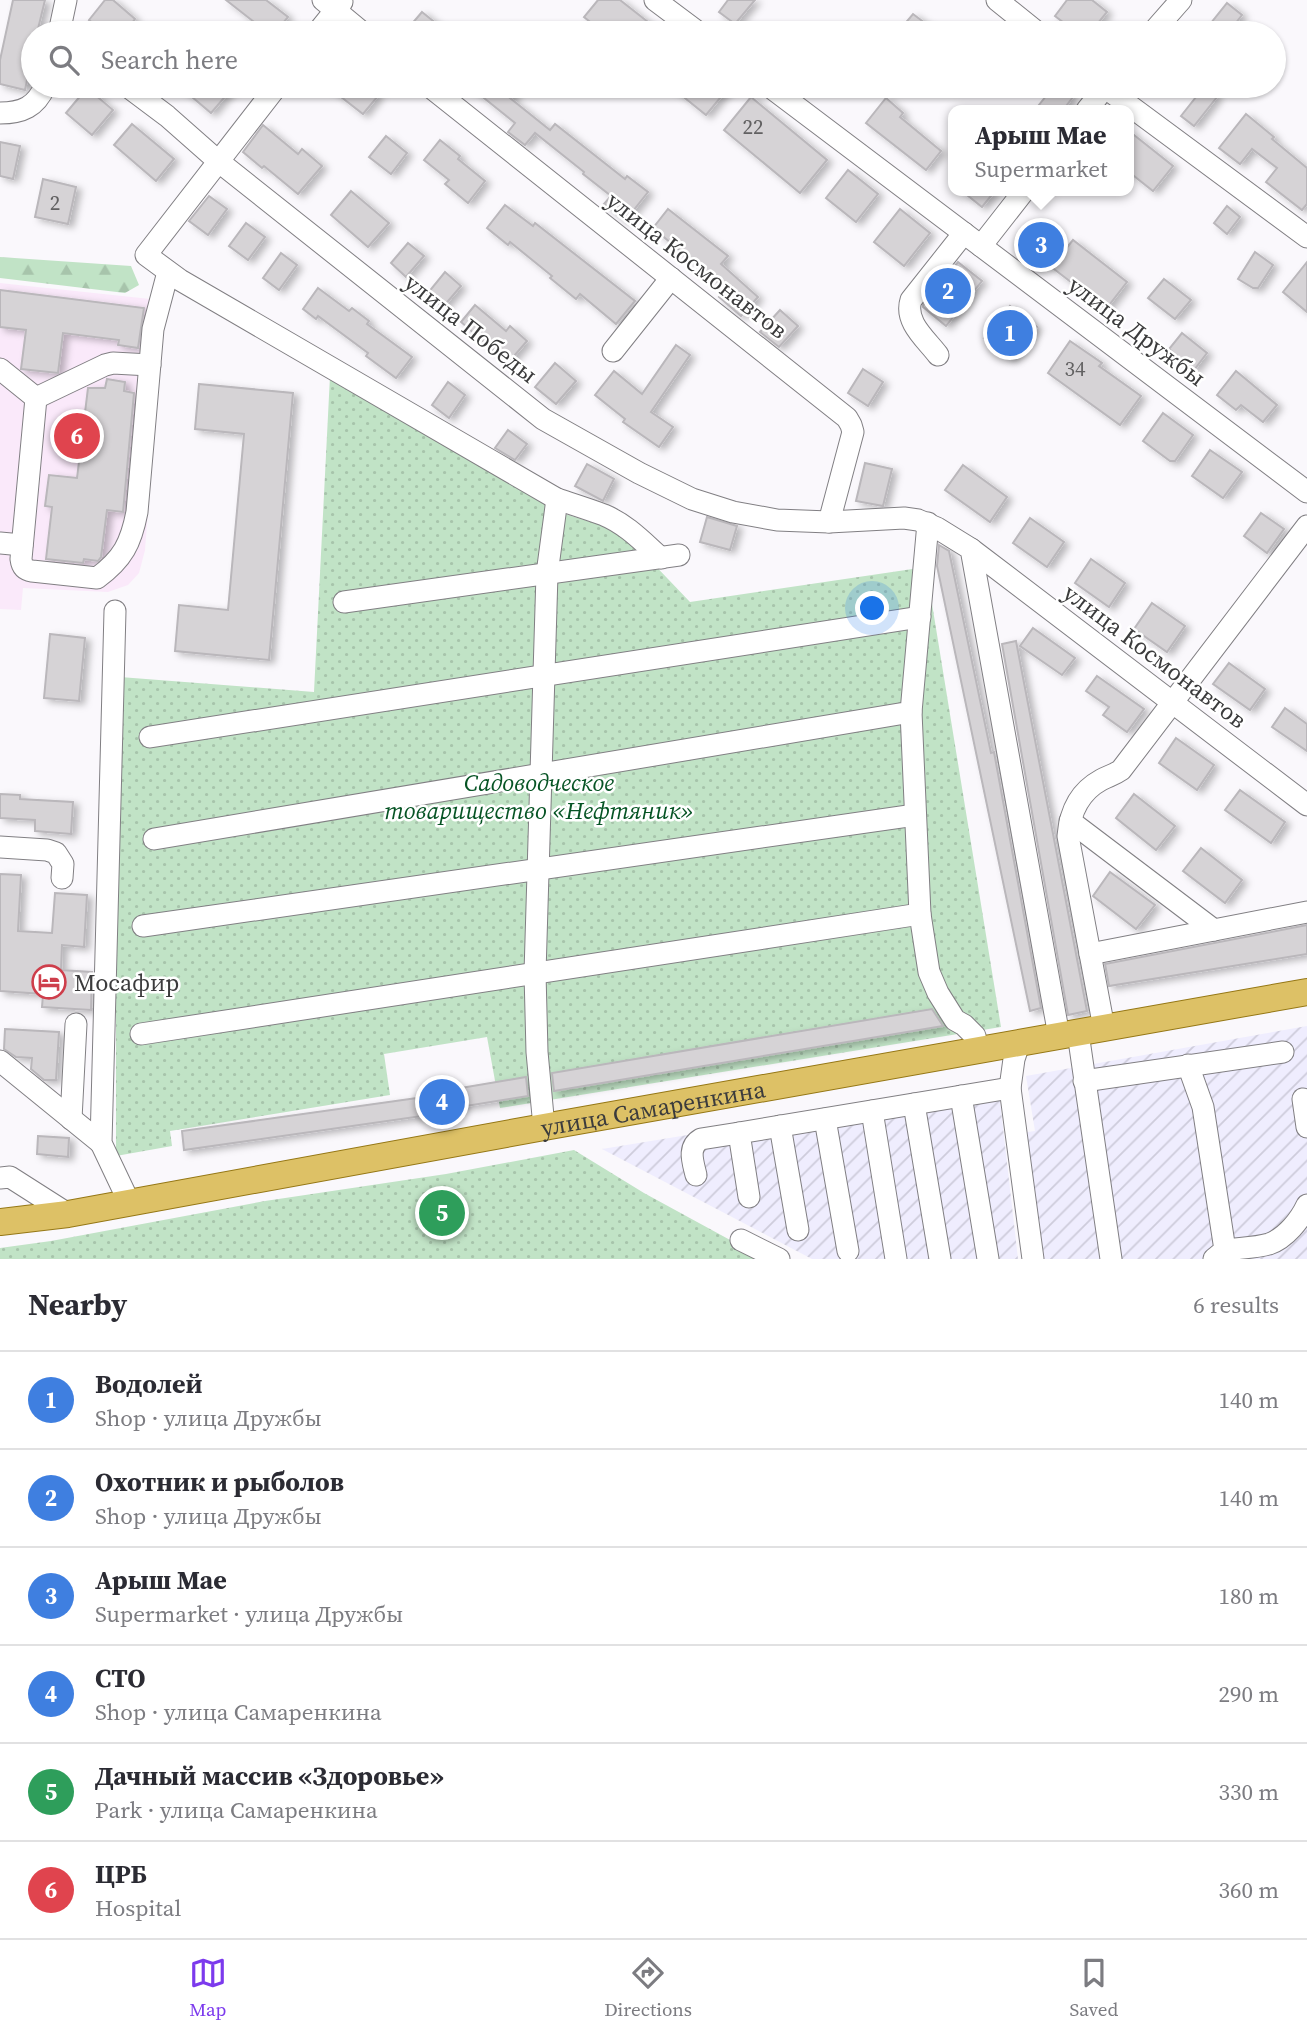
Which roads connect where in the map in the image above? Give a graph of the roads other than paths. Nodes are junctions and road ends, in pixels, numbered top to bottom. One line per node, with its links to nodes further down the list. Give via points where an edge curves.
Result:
1 (66, 0): 6 (street)
2 (655, 0): 9 (street)
3 (997, 0): 10 (street)
4 (1181, 0): 11 (street)
5 (333, 4): 7 (street); 8 (street)
6 (62, 21)
7 (324, 21)
8 (351, 21)
9 (683, 21)
10 (1023, 21)
11 (1163, 21)
12 (38, 98): 18 (street, via 21,111)
13 (143, 98): 19 (street, улица Победы)
14 (268, 98): 19 (street)
15 (444, 98): 24 (street, улица Космонавтов)
16 (785, 98): 22 (street, улица Дружбы)
17 (1134, 108): 21 (street)
18 (0, 113)
19 (218, 161): 23 (street, via 146,255); 32 (street, улица Победы, via 543,419 692,499 778,520)
20 (1019, 196): 22 (street)
21 (1307, 237)
22 (973, 240): 26 (street, via 911,300 911,320); 30 (street, улица Дружбы)
23 (168, 272): 27 (street, via 155,320); 31 (street)
24 (671, 278): 25 (street); 32 (street, улица Космонавтов, via 847,418 853,432)
25 (613, 351)
26 (938, 355)
27 (150, 365): 29 (street, via 104,365); 36 (street, via 137,512 123,554 97,578 26,570)
28 (0, 369): 29 (street)
29 (36, 398): 36 (street)
30 (1307, 492)
31 (557, 499): 38 (street); 38 (street, via 605,516 670,557)
32 (829, 522): 33 (street, улица Победы, via 904,518)
33 (928, 523): 37 (street, улица Космонавтов); 41 (street)
34 (1307, 526): 43 (street)
35 (0, 543): 36 (street)
36 (22, 545)
37 (971, 550): 43 (street, улица Космонавтов); 64 (street)
38 (547, 574): 39 (street); 42 (street)
39 (344, 602)
40 (115, 611): 82 (street)
41 (920, 617): 42 (street); 44 (street)
42 (545, 675): 45 (street); 46 (street)
43 (1172, 702): 47 (street, улица Космонавтов); 49 (street, via 1121,769 1081,796)
44 (911, 712): 46 (street); 48 (street)
45 (150, 737)
46 (541, 774): 50 (street); 52 (street)
47 (1307, 804)
48 (915, 815): 52 (street); 55 (street)
49 (1070, 821): 57 (street); 58 (street, via 1068,836)
50 (154, 839)
51 (0, 847): 53 (street, via 56,853 63,864)
52 (538, 869): 56 (street); 59 (street)
53 (62, 878)
54 (1307, 912): 57 (street)
55 (920, 914): 59 (street); 66 (street, via 929,972 955,1020 975,1036)
56 (143, 926)
57 (1214, 930): 58 (street)
58 (1090, 954): 62 (street)
59 (535, 973): 63 (street); 79 (street)
60 (1307, 992): 62 (main road, улица Самаренкина)
61 (76, 1024): 76 (street)
62 (1104, 1028): 64 (main road, улица Самаренкина)
63 (141, 1034)
64 (1068, 1035): 65 (main road, улица Самаренкина); 70 (street)
65 (1018, 1044): 66 (main road, улица Самаренкина); 71 (street)
66 (978, 1051): 79 (main road, улица Самаренкина)
67 (1283, 1052): 69 (street)
68 (0, 1061): 76 (street)
69 (1188, 1065): 70 (street); 93 (street, via 1205,1116)
70 (1084, 1081): 99 (street)
71 (1010, 1088): 72 (street); 98 (street)
72 (961, 1097): 74 (street); 97 (street)
73 (1303, 1099): 80 (street)
74 (914, 1104): 75 (street); 96 (street)
75 (872, 1111): 77 (street); 95 (street)
76 (71, 1119): 82 (street)
77 (825, 1119): 78 (street); 92 (street)
78 (780, 1126): 81 (street); 90 (street)
79 (544, 1127): 86 (main road, улица Самаренкина)
80 (1307, 1127)
81 (738, 1133): 83 (street, via 696,1142 692,1151); 85 (street)
82 (101, 1143): 86 (street)
83 (696, 1175)
84 (0, 1178): 88 (street, via 10,1177)
85 (749, 1197)
86 (129, 1202): 88 (main road, улица Самаренкина)
87 (1307, 1205): 93 (street, via 1285,1235 1269,1244)
88 (68, 1214): 89 (main road, улица Самаренкина)
89 (0, 1223)
90 (798, 1230)
91 (741, 1240): 94 (street)
92 (848, 1251)
93 (1219, 1255)
94 (779, 1259)
95 (896, 1259)
96 (940, 1259)
97 (988, 1259)
98 (1033, 1259)
99 (1111, 1259)

